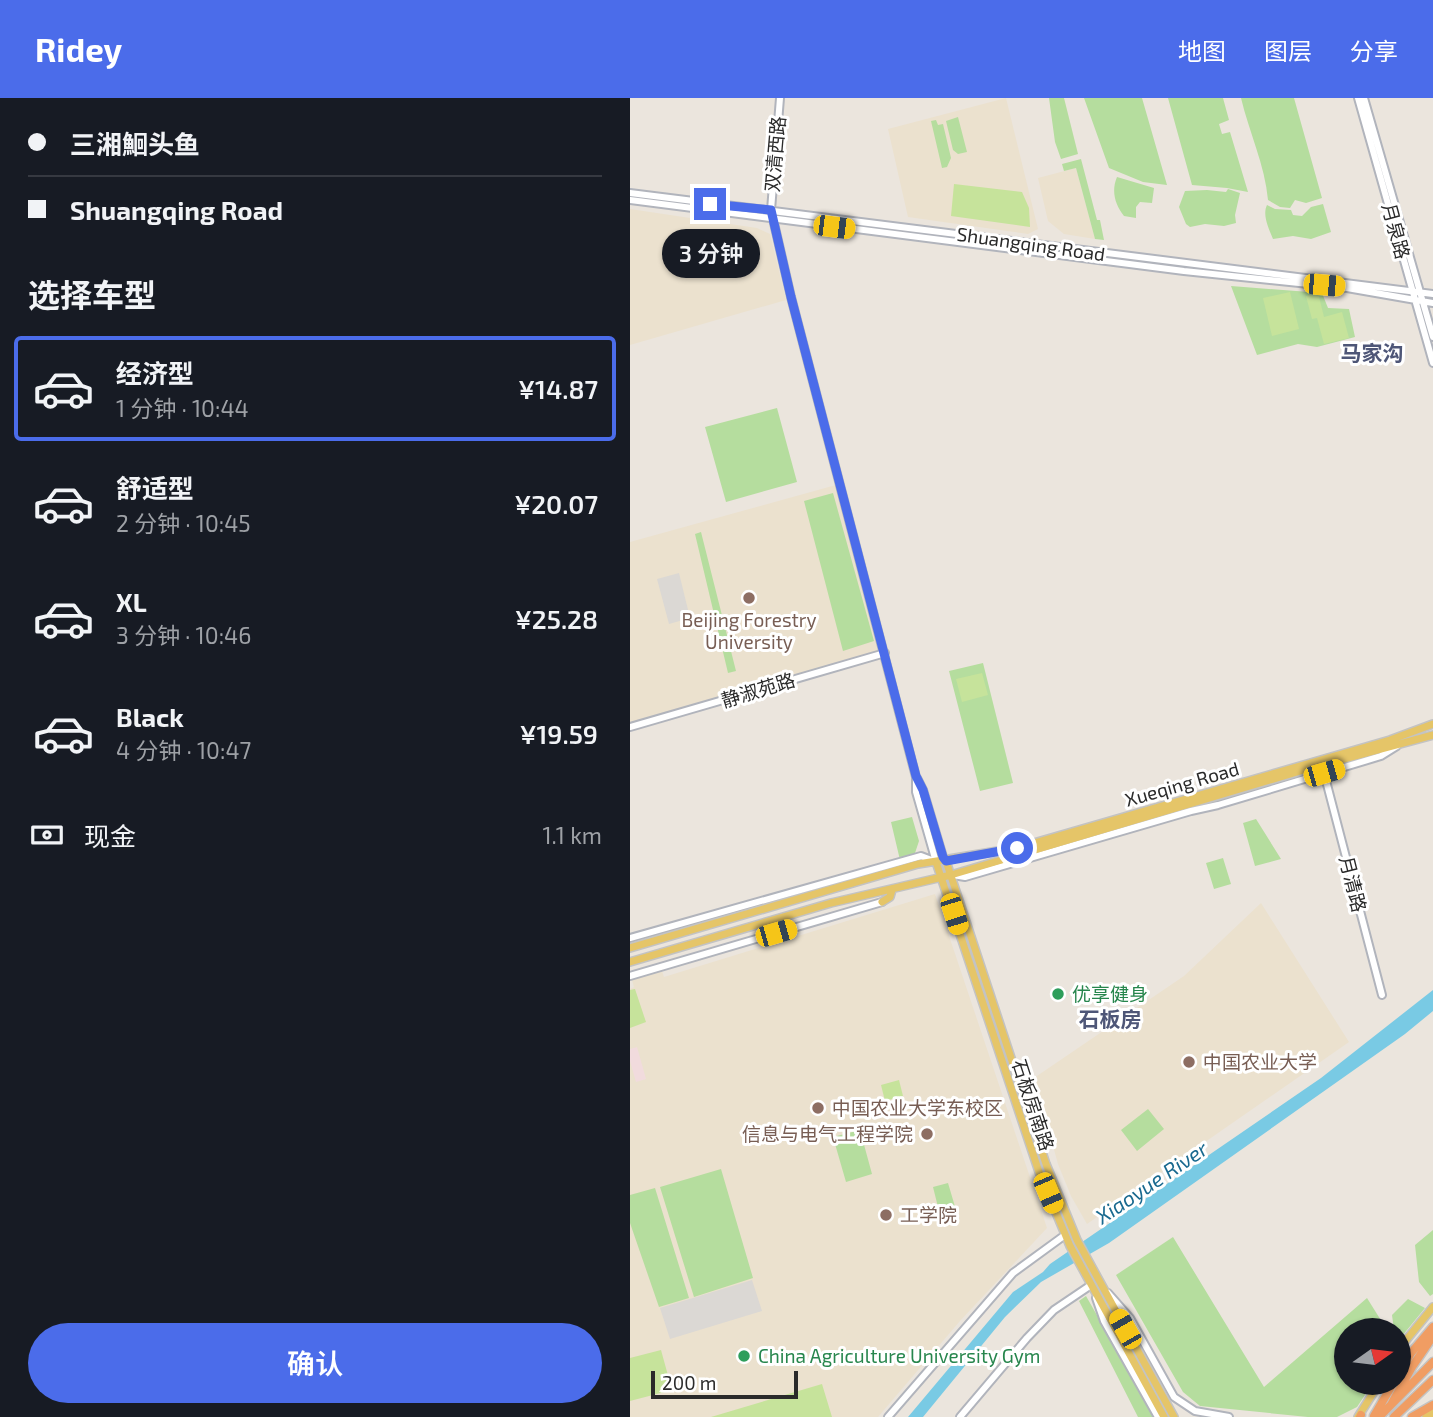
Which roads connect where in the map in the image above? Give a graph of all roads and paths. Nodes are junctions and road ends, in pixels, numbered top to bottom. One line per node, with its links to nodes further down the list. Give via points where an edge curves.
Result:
1 (780, 98): 6 (street, 双清西路)
2 (1358, 98): 8 (street, 月泉路)
3 (1364, 98): 9 (street, 月泉路)
4 (630, 193): 6 (street, Shuangqing Road)
5 (630, 200): 7 (street, Shuangqing Road)
6 (771, 210): 7 (street, 双清西路); 8 (street, Shuangqing Road)
7 (773, 219): 11 (street, Shuangqing Road, via 1348,288); 16 (street, 双清西路)
8 (1412, 290): 9 (street, Shuangqing Road); 11 (street, 月泉路)
9 (1420, 292): 10 (street, Shuangqing Road); 12 (street, 月泉路)
10 (1433, 294)
11 (1415, 300): 12 (street, Shuangqing Road); 15 (street, 月泉路)
12 (1423, 302): 13 (street, Shuangqing Road); 14 (street, 月泉路)
13 (1433, 303)
14 (1433, 337)
15 (1433, 363)
16 (885, 653): 18 (street, 静淑苑路); 22 (street, 双清西路)
17 (1433, 724): 25 (main road, Xueqing Road, via 1017,848)
18 (630, 727)
19 (1433, 735): 20 (main road, Xueqing Road)
20 (1402, 743): 21 (street, Xueqing Road, via 1381,756); 23 (main road, Xueqing Road)
21 (1324, 773): 24 (street, Xueqing Road); 37 (street, 月清路)
22 (916, 777): 25 (street); 26 (street)
23 (1076, 837): 24 (main road); 27 (main road, Xueqing Road)
24 (1071, 846): 27 (street, Xueqing Road, via 965,877)
25 (946, 861): 26 (main road, Xueqing Road); 27 (main road, 石板房南路)
26 (936, 862): 28 (main road, 石板房南路); 31 (street, Xueqing Road, via 921,856); 32 (main road, Xueqing Road)
27 (951, 875): 28 (main road, Xueqing Road); 39 (main road, 石板房南路, via 1046,1164)
28 (941, 877): 29 (main road, Xueqing Road); 38 (main road, 石板房南路, via 1039,1172)
29 (892, 890): 30 (main road); 35 (main road, Xueqing Road, via 831,903)
30 (882, 902): 36 (street)
31 (731, 910): 32 (main road); 33 (street, Xueqing Road)
32 (719, 922): 34 (main road, Xueqing Road)
33 (630, 938)
34 (630, 948)
35 (630, 962)
36 (630, 976)
37 (1382, 995)
38 (1065, 1235): 39 (main road, 石板房南路); 55 (street, via 1013,1273)
39 (1086, 1267): 40 (main road, 石板房南路)
40 (1094, 1285): 43 (main road, 石板房南路); 56 (street, via 1054,1310); 57 (street, via 1104,1321); 60 (street, via 1130,1318 1174,1397 1195,1411)
41 (1433, 1307): 44 (main road)
42 (1433, 1327): 46 (highway)
43 (1122, 1332): 58 (main road); 59 (main road)
44 (1411, 1333)
45 (1433, 1336): 51 (highway)
46 (1411, 1353)
47 (1433, 1362): 51 (highway)
48 (1433, 1380): 62 (highway)
49 (1372, 1395): 54 (main road)
50 (1387, 1395): 61 (highway)
51 (1392, 1403): 61 (highway)
52 (1433, 1405): 63 (highway)
53 (1433, 1413): 64 (main road)
54 (1360, 1416)
55 (888, 1417)
56 (960, 1417)
57 (1158, 1417)
58 (1164, 1417)
59 (1174, 1417)
60 (1229, 1417)
61 (1376, 1417)
62 (1394, 1417)
63 (1412, 1417)
64 (1426, 1417)

